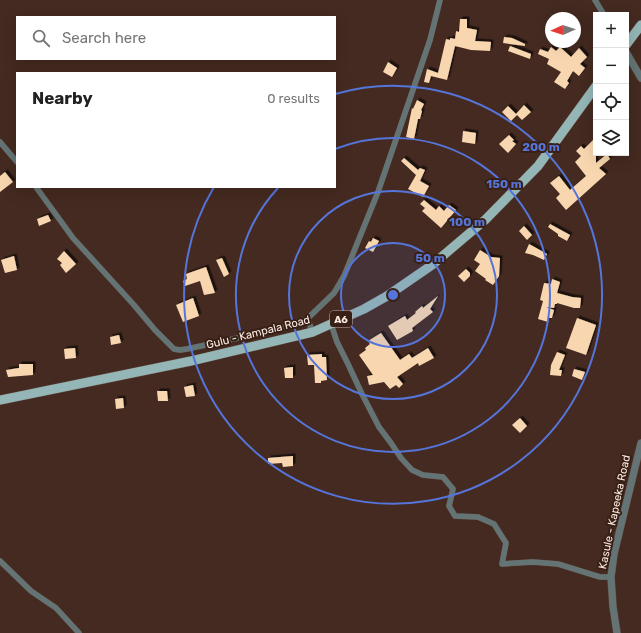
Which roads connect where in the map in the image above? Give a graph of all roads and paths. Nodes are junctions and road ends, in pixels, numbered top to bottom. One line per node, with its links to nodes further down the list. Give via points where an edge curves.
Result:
1 (440, 0): 12 (street, via 430,40 378,192 344,276 334,293)
2 (594, 0): 3 (street)
3 (602, 12)
4 (641, 25): 5 (main road)
5 (629, 41)
6 (629, 57): 7 (street)
7 (641, 78)
8 (593, 90): 13 (main road, Gulu - Kampala Road / A6, via 538,166 485,220 426,270 387,296)
9 (0, 142): 10 (street)
10 (16, 161)
11 (37, 188): 12 (street, via 73,238 174,349 186,349 270,331)
12 (307, 319): 14 (street)
13 (331, 324): 14 (main road, Gulu - Kampala Road / A6); 18 (street, via 337,342 379,427 401,458 412,470 423,475 443,476 453,489 449,506 455,516 478,517 494,524 506,543 502,564 558,564 600,577)
14 (312, 332): 15 (main road, Gulu - Kampala Road / A6, via 191,362)
15 (0, 400)
16 (641, 443): 18 (street, Kasule - Kapeeka Road, via 614,554)
17 (0, 561): 19 (street, via 31,591 56,608)
18 (611, 577): 20 (street, Kasule - Kapeeka Road)
19 (79, 633)
20 (618, 633)

